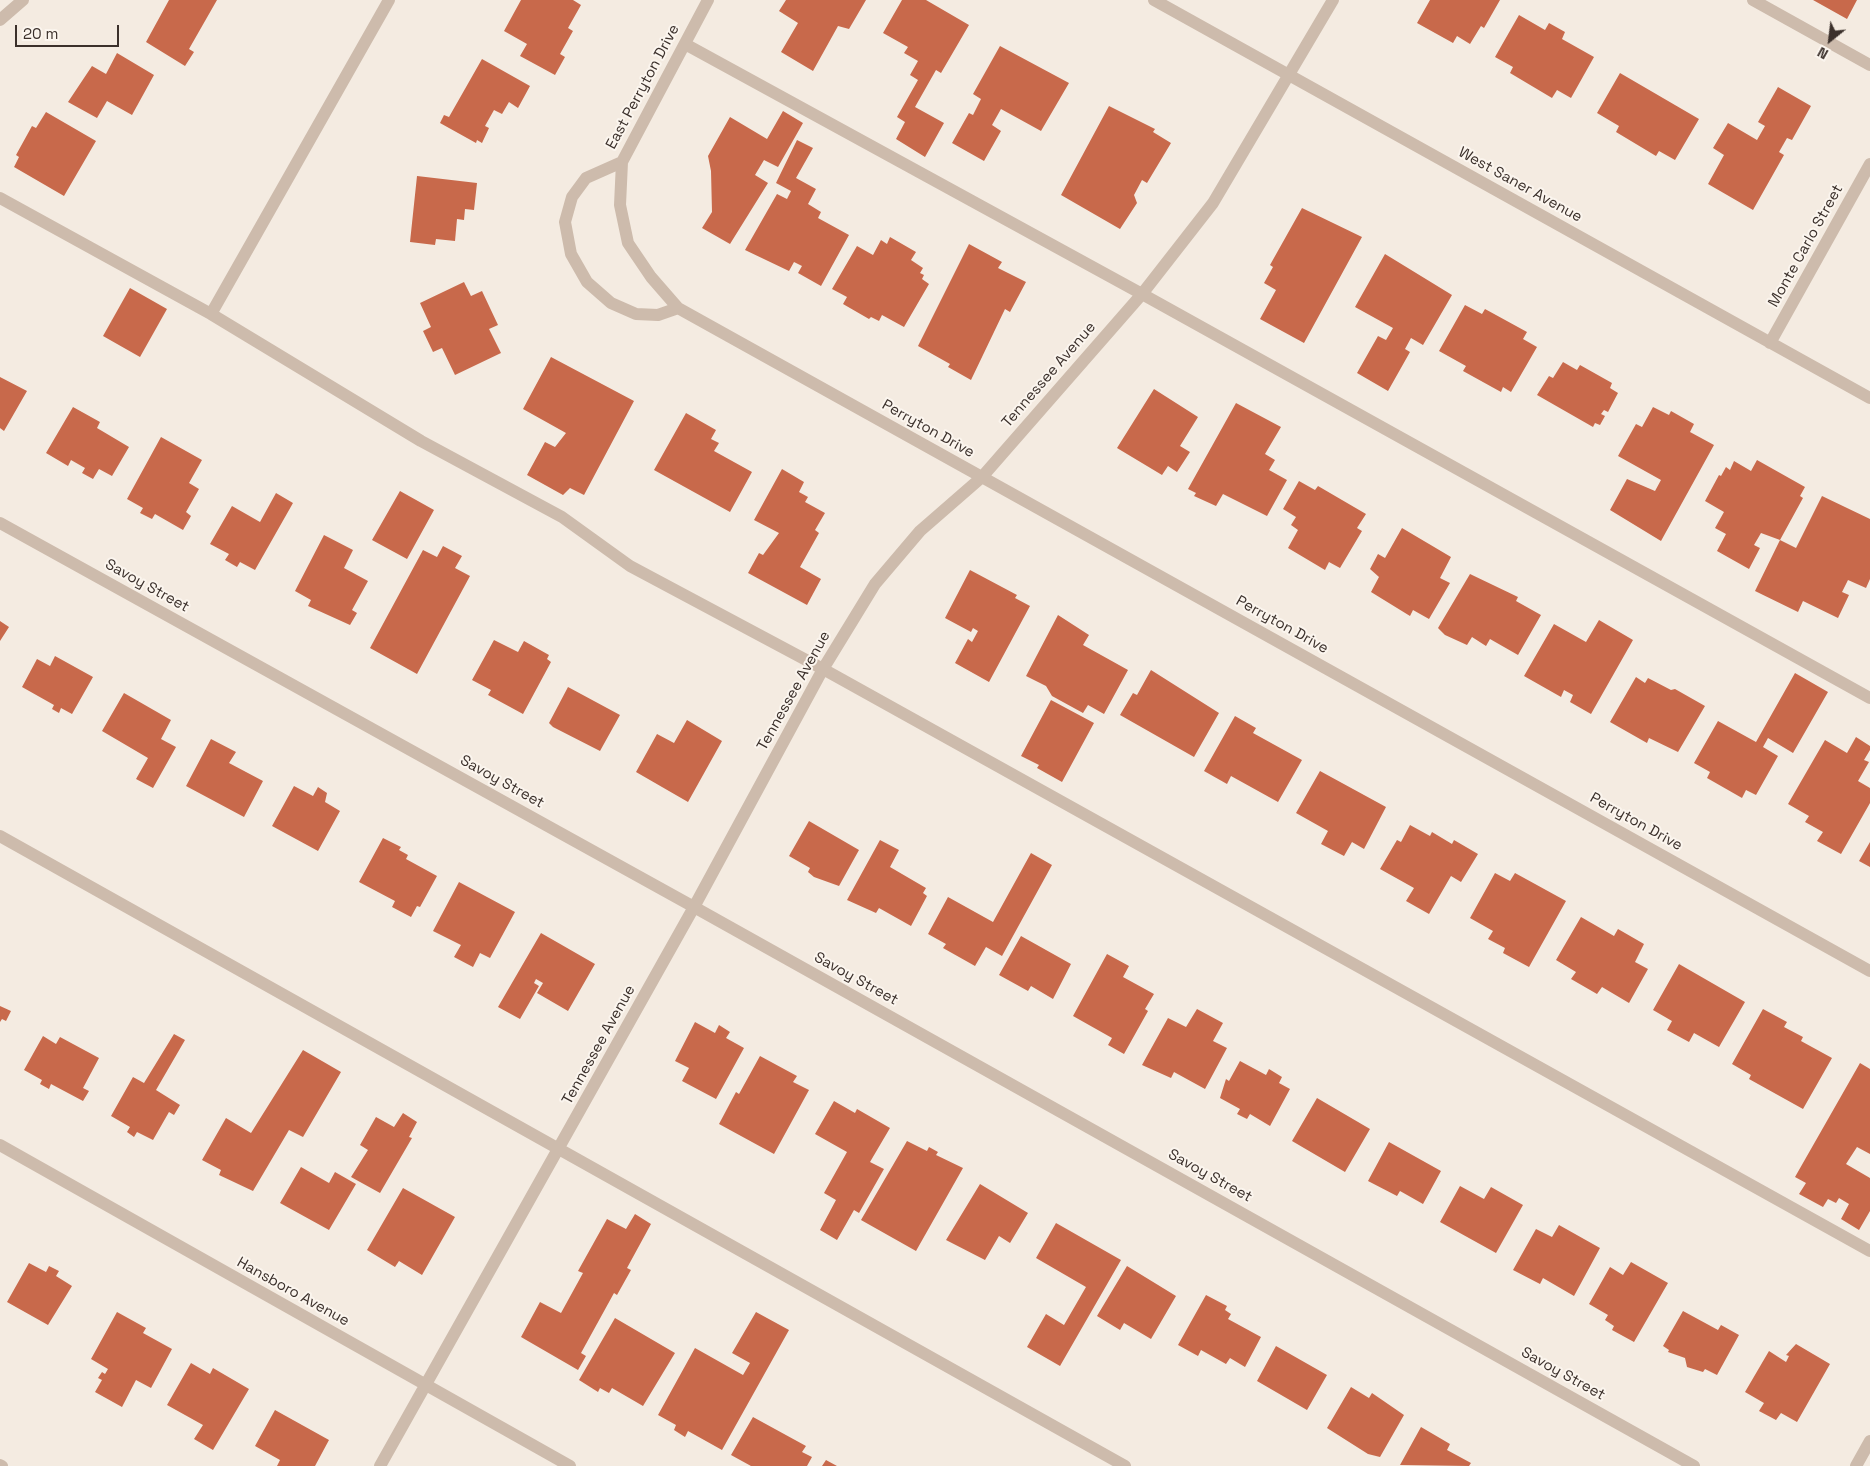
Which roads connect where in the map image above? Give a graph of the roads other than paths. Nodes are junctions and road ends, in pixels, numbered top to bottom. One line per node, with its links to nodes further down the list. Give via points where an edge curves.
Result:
1 (23, 0): 7 (street)
2 (389, 0): 16 (street)
3 (708, 0): 8 (street, East Perryton Drive)
4 (1154, 0): 10 (street, West Saner Avenue)
5 (1333, 0): 10 (street, Tennessee Avenue)
6 (1753, 0): 9 (street)
7 (0, 20)
8 (684, 44): 11 (street, East Perryton Drive); 14 (street)
9 (1870, 65)
10 (1290, 75): 14 (street, Tennessee Avenue, via 1214,203); 17 (street, West Saner Avenue)
11 (622, 162): 15 (street, Perryton Drive, via 620,205 628,243 650,277); 15 (street, East Perryton Drive, via 586,178 572,197 566,222 571,254 587,282 611,304 636,314 658,315)
12 (1870, 164): 17 (street, Monte Carlo Street)
13 (0, 198): 16 (street)
14 (1142, 294): 19 (street, Tennessee Avenue); 22 (street)
15 (678, 308): 19 (street, Perryton Drive)
16 (211, 314): 21 (street, via 421,441 562,517 630,566)
17 (1770, 343): 18 (street, West Saner Avenue)
18 (1870, 398)
19 (982, 477): 21 (street, Tennessee Avenue, via 920,530 874,584); 25 (street, Perryton Drive)
20 (0, 523): 24 (street, Savoy Street)
21 (823, 669): 24 (street, Tennessee Avenue); 28 (street)
22 (1870, 698)
23 (0, 836): 27 (street)
24 (694, 907): 27 (street, Tennessee Avenue); 34 (street, Savoy Street)
25 (1870, 971)
26 (0, 1145): 29 (street, Hansboro Avenue)
27 (559, 1150): 29 (street, Tennessee Avenue); 33 (street)
28 (1870, 1250)
29 (424, 1385): 31 (street, Tennessee Avenue); 32 (street, Hansboro Avenue)
30 (1870, 1441): 35 (street)
31 (380, 1466)
32 (570, 1466)
33 (1124, 1466)
34 (1694, 1466)
35 (1856, 1466)

